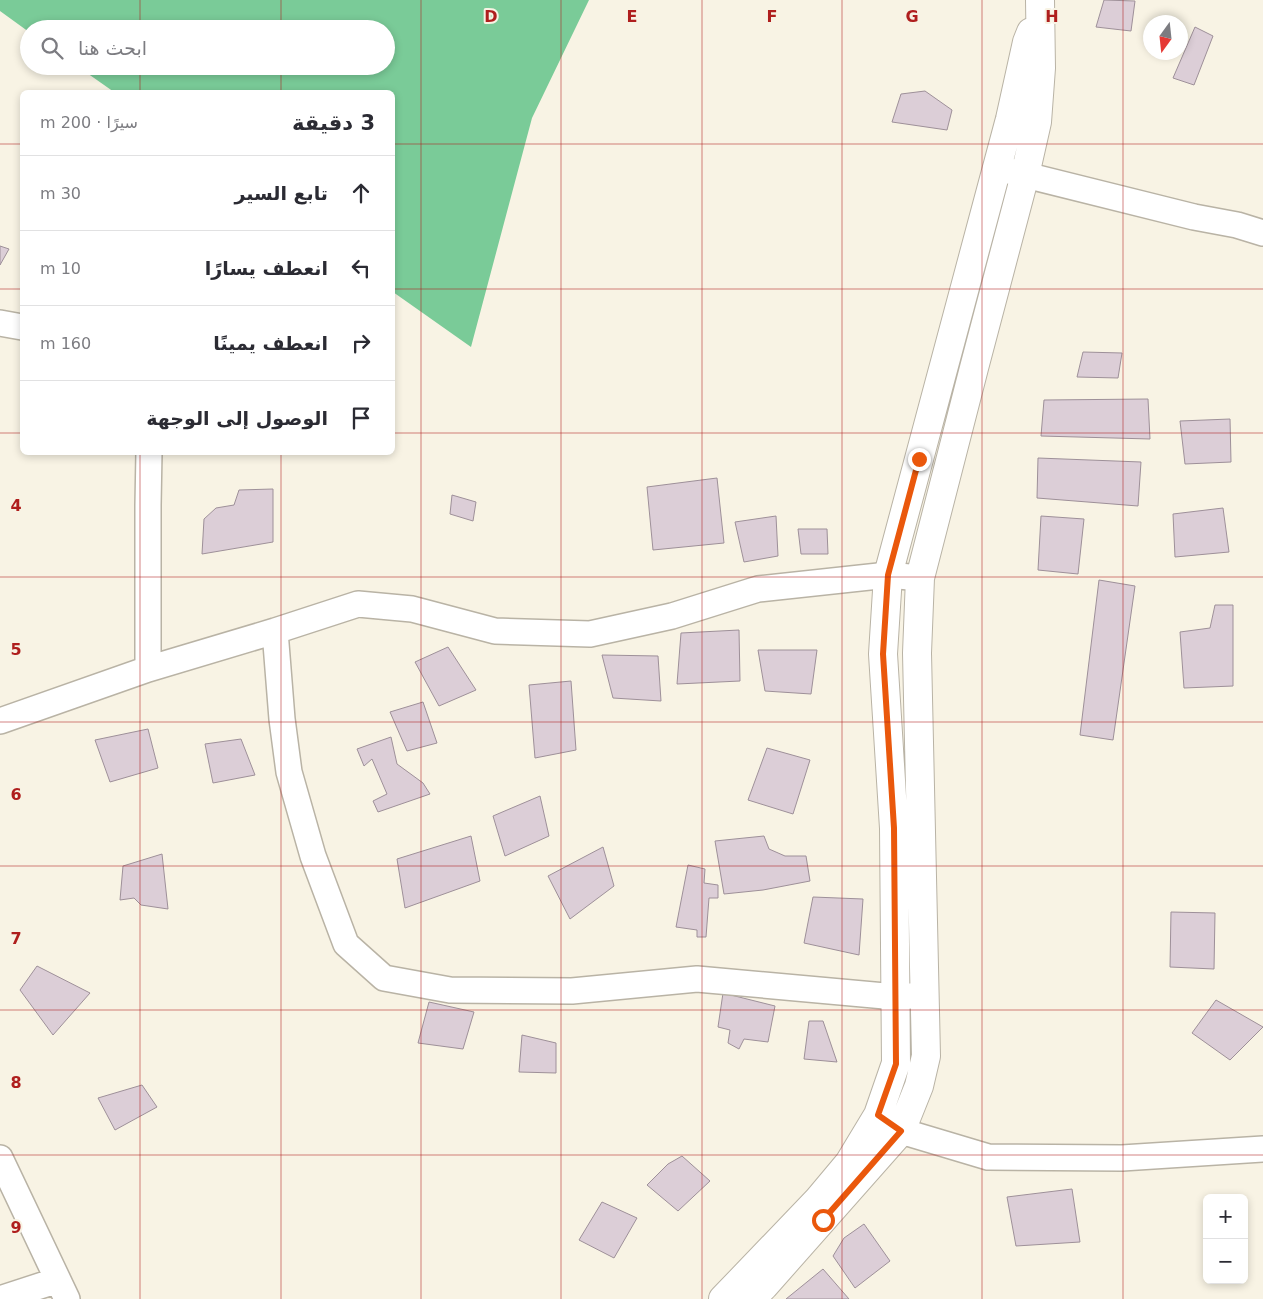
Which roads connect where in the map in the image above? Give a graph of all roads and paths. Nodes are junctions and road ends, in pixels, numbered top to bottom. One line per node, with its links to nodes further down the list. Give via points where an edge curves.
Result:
1 (1040, 3): 2 (street, via 1027,42); 3 (street, via 1041,68 1037,122)
2 (997, 168): 3 (street); 8 (street)
3 (1026, 175): 4 (street); 9 (street)
4 (1263, 233)
5 (0, 323): 6 (street)
6 (20, 326)
7 (149, 455): 11 (street)
8 (888, 575): 9 (street); 10 (street, via 758,589 672,616 590,634 495,631 412,609 358,604); 14 (street, via 883,654 894,828)
9 (920, 578): 13 (street, via 917,653)
10 (275, 631): 11 (street); 14 (street, via 289,772 313,856 346,944 384,978 450,990 572,991 698,980)
11 (148, 669): 12 (street)
12 (0, 721)
13 (925, 995): 14 (street); 16 (street, via 926,1056)
14 (896, 997): 15 (street, via 896,1064)
15 (878, 1115): 16 (street); 21 (street, via 818,1200)
16 (901, 1131): 17 (street, via 988,1157 1122,1158); 22 (street)
17 (1263, 1149)
18 (0, 1158): 19 (street)
19 (62, 1290): 20 (street)
20 (0, 1299)
21 (722, 1299)
22 (750, 1299)

